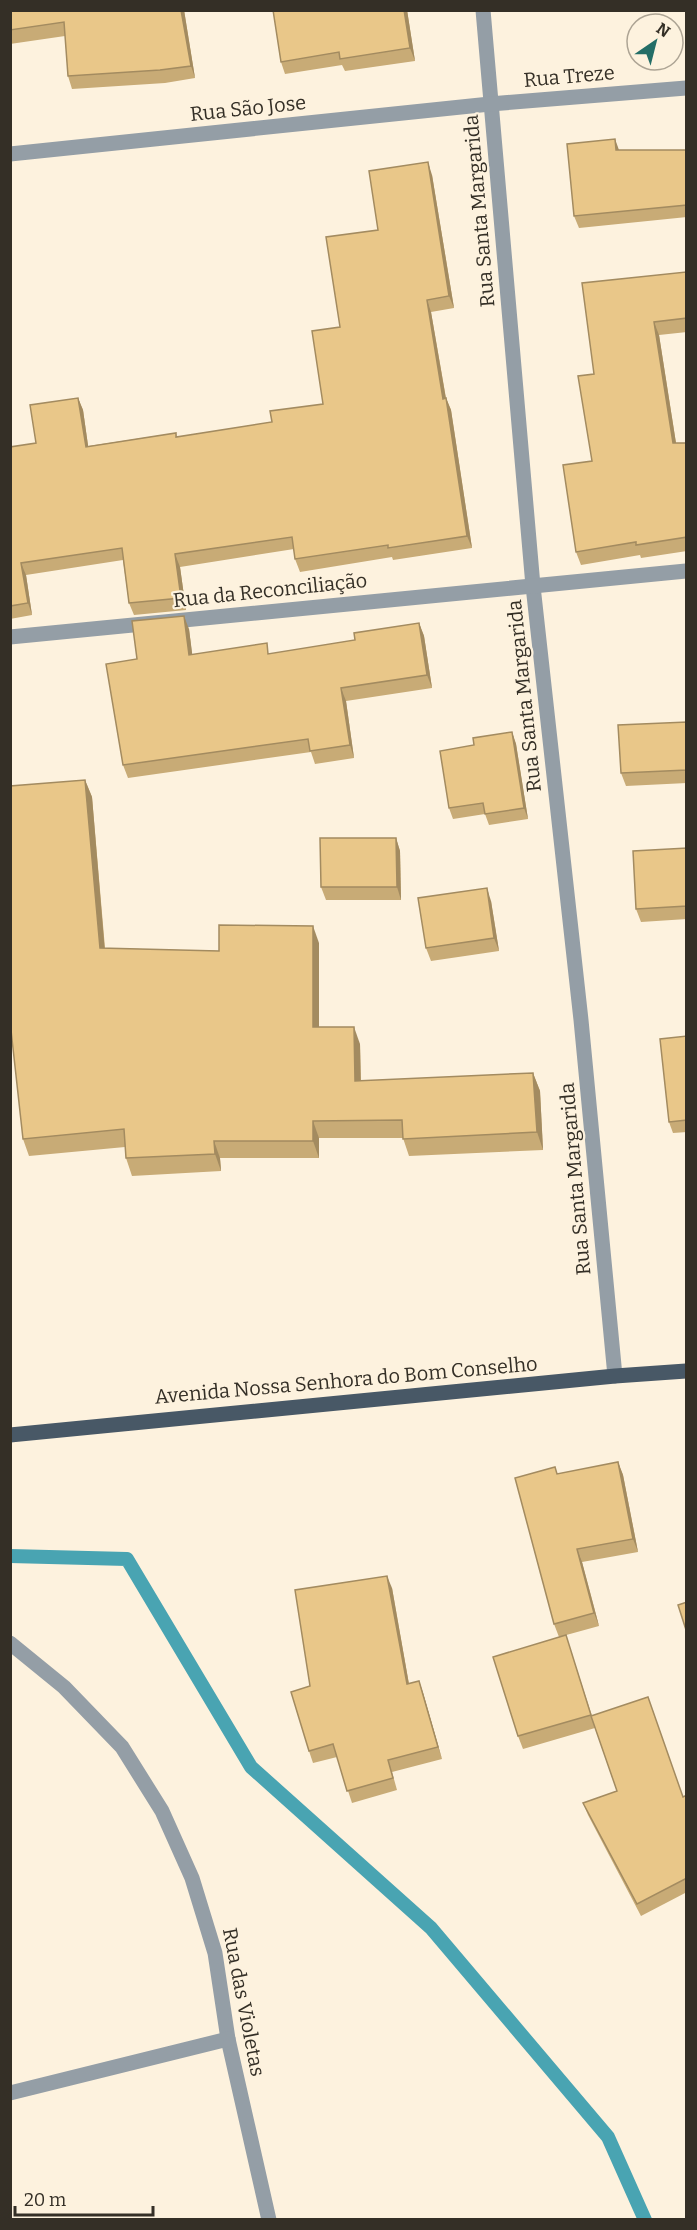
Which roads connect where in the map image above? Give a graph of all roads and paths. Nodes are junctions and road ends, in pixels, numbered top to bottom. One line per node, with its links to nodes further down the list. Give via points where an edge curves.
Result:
1 (483, 10): 3 (street, Rua Santa Margarida)
2 (687, 88): 3 (street, Rua Treze)
3 (490, 104): 4 (street, Rua São Jose); 6 (street, Rua Santa Margarida)
4 (10, 154)
5 (687, 572): 6 (street, Rua da Reconciliação)
6 (534, 585): 7 (street, Rua da Reconciliação); 9 (street, Rua Santa Margarida)
7 (10, 637)
8 (687, 1371): 9 (main road, Avenida Nossa Senhora do Bom Conselho)
9 (615, 1376): 10 (main road, Avenida Nossa Senhora do Bom Conselho)
10 (10, 1435)
11 (10, 1643): 12 (street, Rua das Violetas, via 64,1687 122,1747 162,1811 192,1878 215,1953)
12 (228, 2039): 13 (street); 14 (street, Rua das Violetas)
13 (10, 2093)
14 (269, 2220)

